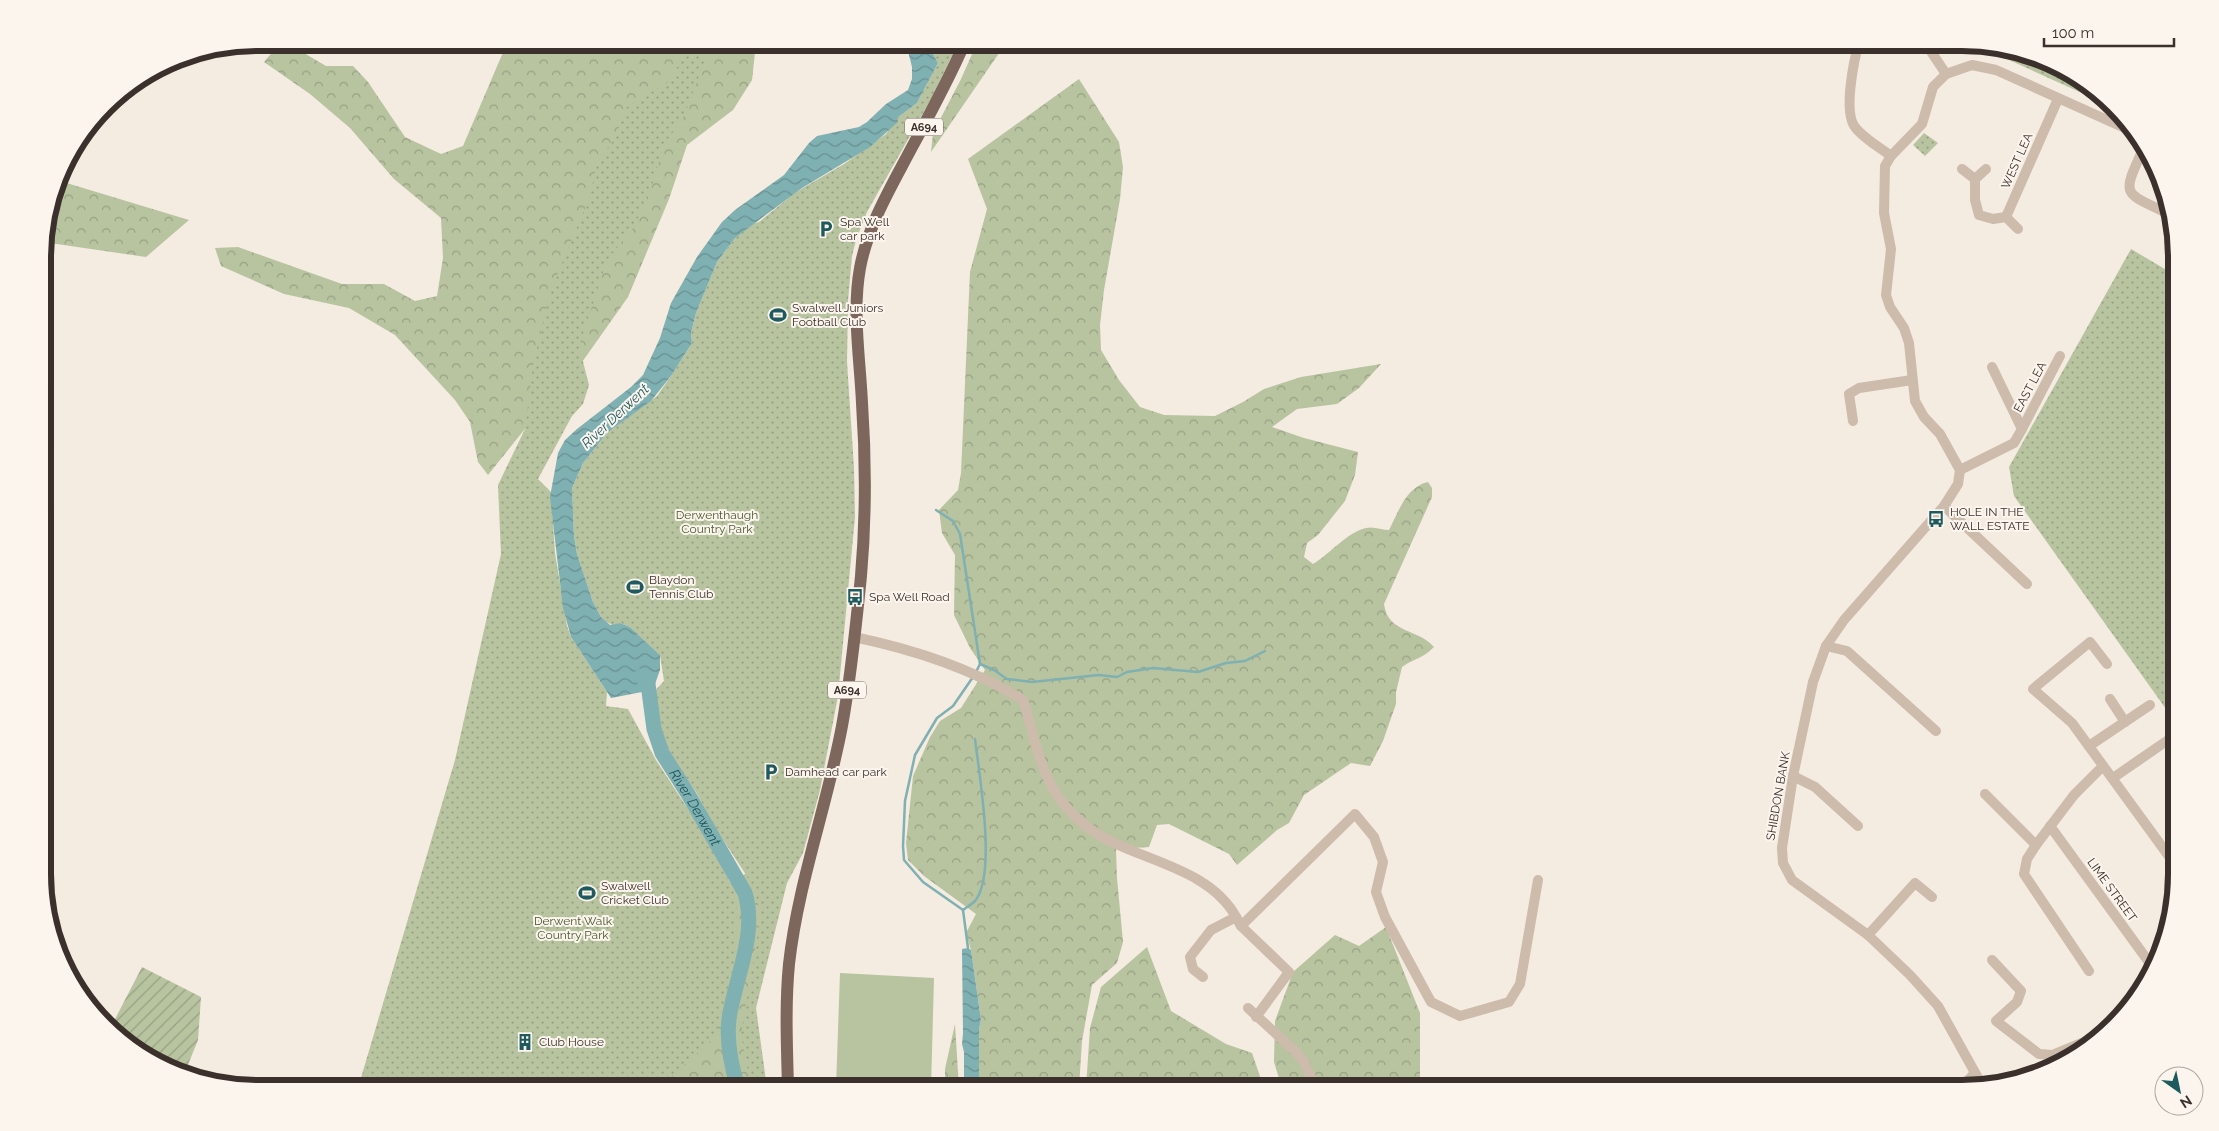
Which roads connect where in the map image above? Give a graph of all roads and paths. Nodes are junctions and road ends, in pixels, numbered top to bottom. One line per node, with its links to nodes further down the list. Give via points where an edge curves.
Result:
1 (961, 51): 23 (main road, A694, via 879,210 860,268 857,328 866,510)
2 (1856, 51): 8 (street, via 1850,113 1854,126)
3 (1931, 51): 4 (street)
4 (1946, 74): 5 (street, via 1972,65 1984,67); 8 (street, via 1933,87 1922,124)
5 (2058, 100): 6 (street); 13 (street, WEST LEA)
6 (2122, 128)
7 (2140, 155): 12 (street, via 2128,182 2129,190 2135,198)
8 (1891, 156): 17 (street, via 1884,175 1884,213 1891,249 1886,295 1909,343)
9 (1962, 169): 11 (street)
10 (1986, 169): 11 (street)
11 (1974, 179): 13 (street, via 1980,215 1993,219)
12 (2163, 211)
13 (2006, 217): 14 (street)
14 (2018, 229)
15 (2060, 356): 19 (street, EAST LEA)
16 (1992, 367): 19 (street, EAST LEA)
17 (1912, 380): 18 (street, via 1859,388 1849,394); 20 (street, via 1915,401 1940,434)
18 (1853, 421)
19 (2022, 428): 20 (street, EAST LEA, via 2014,443)
20 (1960, 470): 21 (street, SHIBDON BANK, via 1958,484)
21 (1944, 506): 22 (street); 24 (street, SHIBDON BANK, via 1844,620)
22 (2027, 584)
23 (854, 637): 42 (street, via 888,644 961,670 1023,700 1044,775 1084,824 1112,842 1209,886 1228,903); 53 (main road, A694, via 842,726 810,859 790,962 786,1020)
24 (1826, 646): 29 (street, via 1847,651); 33 (street, SHIBDON BANK, via 1813,682)
25 (2107, 664): 31 (street, via 2090,642 2033,689 2072,722)
26 (2110, 699): 28 (street)
27 (2150, 705): 28 (street)
28 (2125, 722): 31 (street)
29 (1936, 731)
30 (2168, 740): 34 (street)
31 (2089, 746): 32 (street)
32 (2103, 766): 34 (street); 37 (street, via 2074,795)
33 (1793, 776): 36 (street, via 1815,787); 43 (street, SHIBDON BANK, via 1782,848 1783,863 1792,880)
34 (2113, 778): 39 (street)
35 (1985, 794): 38 (street)
36 (1858, 826)
37 (2050, 826): 38 (street); 45 (street, LIME STREET)
38 (2036, 845): 46 (street, via 2027,859 2024,874)
39 (2168, 855)
40 (1538, 880): 42 (street, via 1520,984 1509,1002 1460,1016 1431,1002 1385,917 1376,892 1383,862 1374,837 1355,814)
41 (1932, 897): 43 (street, via 1916,883)
42 (1238, 922): 47 (street, via 1211,930 1190,956 1192,969); 49 (street, via 1289,972)
43 (1868, 935): 51 (street, SHIBDON BANK, via 1938,1006)
44 (1992, 960): 50 (street, via 2021,991 2018,1002 1996,1021 2039,1054 2052,1054)
45 (2148, 962)
46 (2089, 971)
47 (1203, 977)
48 (1248, 1008): 49 (street)
49 (1256, 1017): 54 (street, via 1296,1052)
50 (2074, 1046)
51 (1975, 1073): 52 (street, SHIBDON BANK); 55 (street)
52 (1978, 1079)
53 (788, 1080)
54 (1312, 1080)
55 (1969, 1080)

